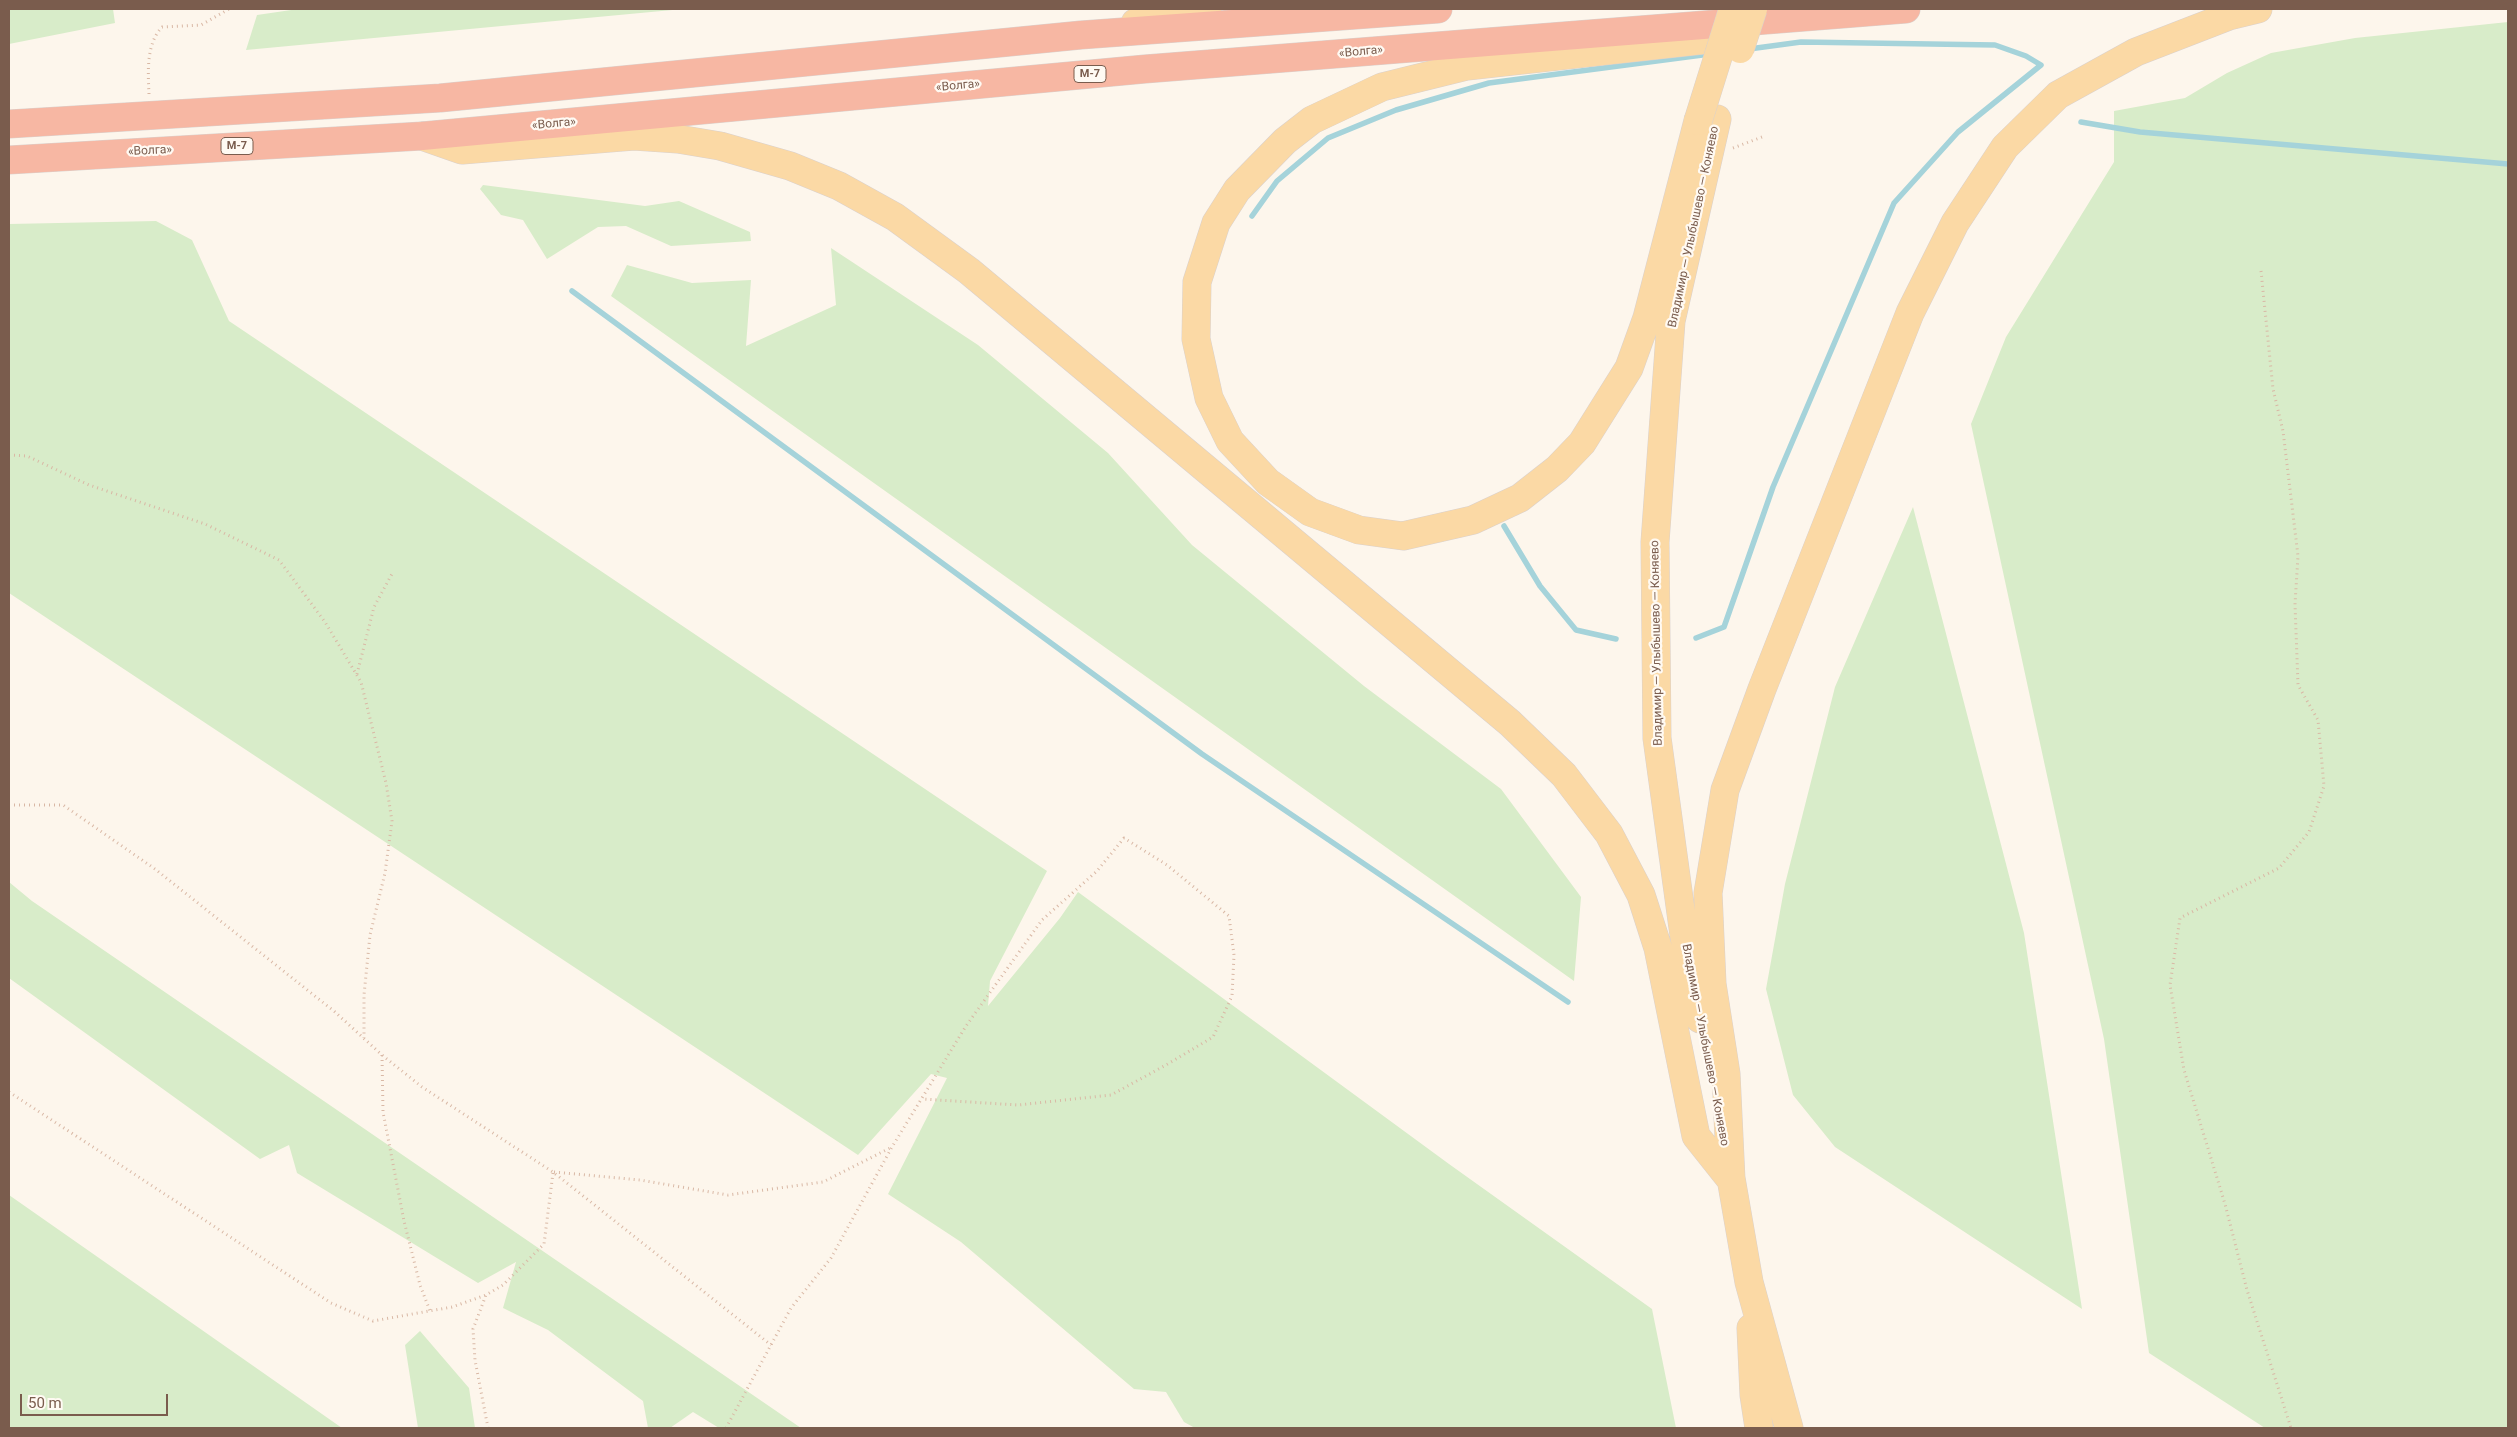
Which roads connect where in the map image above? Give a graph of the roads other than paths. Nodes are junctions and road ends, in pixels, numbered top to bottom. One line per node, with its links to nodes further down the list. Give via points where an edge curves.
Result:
1 (1207, 9): 7 (main road, via 1176,13)
2 (1438, 9): 7 (highway)
3 (1732, 9): 8 (main road, bridge)
4 (1906, 9): 6 (highway, «Волга» / М-7)
5 (2258, 9): 12 (main road, via 2229,16 2136,52 2058,94 2005,147 1955,223 1910,313 1725,790 1708,894 1712,984 1726,1074)
6 (1756, 14): 8 (main road, Владимир — Улыбышево — Коняево, bridge); 8 (main road, via 1712,39 1467,66 1382,87 1312,120 1285,141 1237,190 1216,222 1197,282 1196,339 1210,398 1230,441 1268,482 1310,512 1359,530 1403,536 1473,520 1520,498 1558,469 1582,443 1629,368); 10 (highway, «Волга» / М-7)
7 (1081, 36): 9 (highway, via 440,98)
8 (1707, 120): 12 (main road, Владимир — Улыбышево — Коняево, via 1671,321 1654,542 1657,738 1684,935)
9 (9, 124)
10 (422, 136): 11 (highway, «Волга» / М-7); 12 (main road, via 462,150 634,136 720,146 790,166 839,186 895,217 969,271 1510,723 1564,775 1609,834 1641,895 1658,948 1696,1136)
11 (9, 160)
12 (1731, 1180): 13 (main road, Владимир — Улыбышево — Коняево)
13 (1748, 1282): 14 (main road, Владимир — Улыбышево — Коняево, via 1754,1395); 15 (main road, Владимир — Улыбышево — Коняево)
14 (1759, 1428)
15 (1789, 1428)

